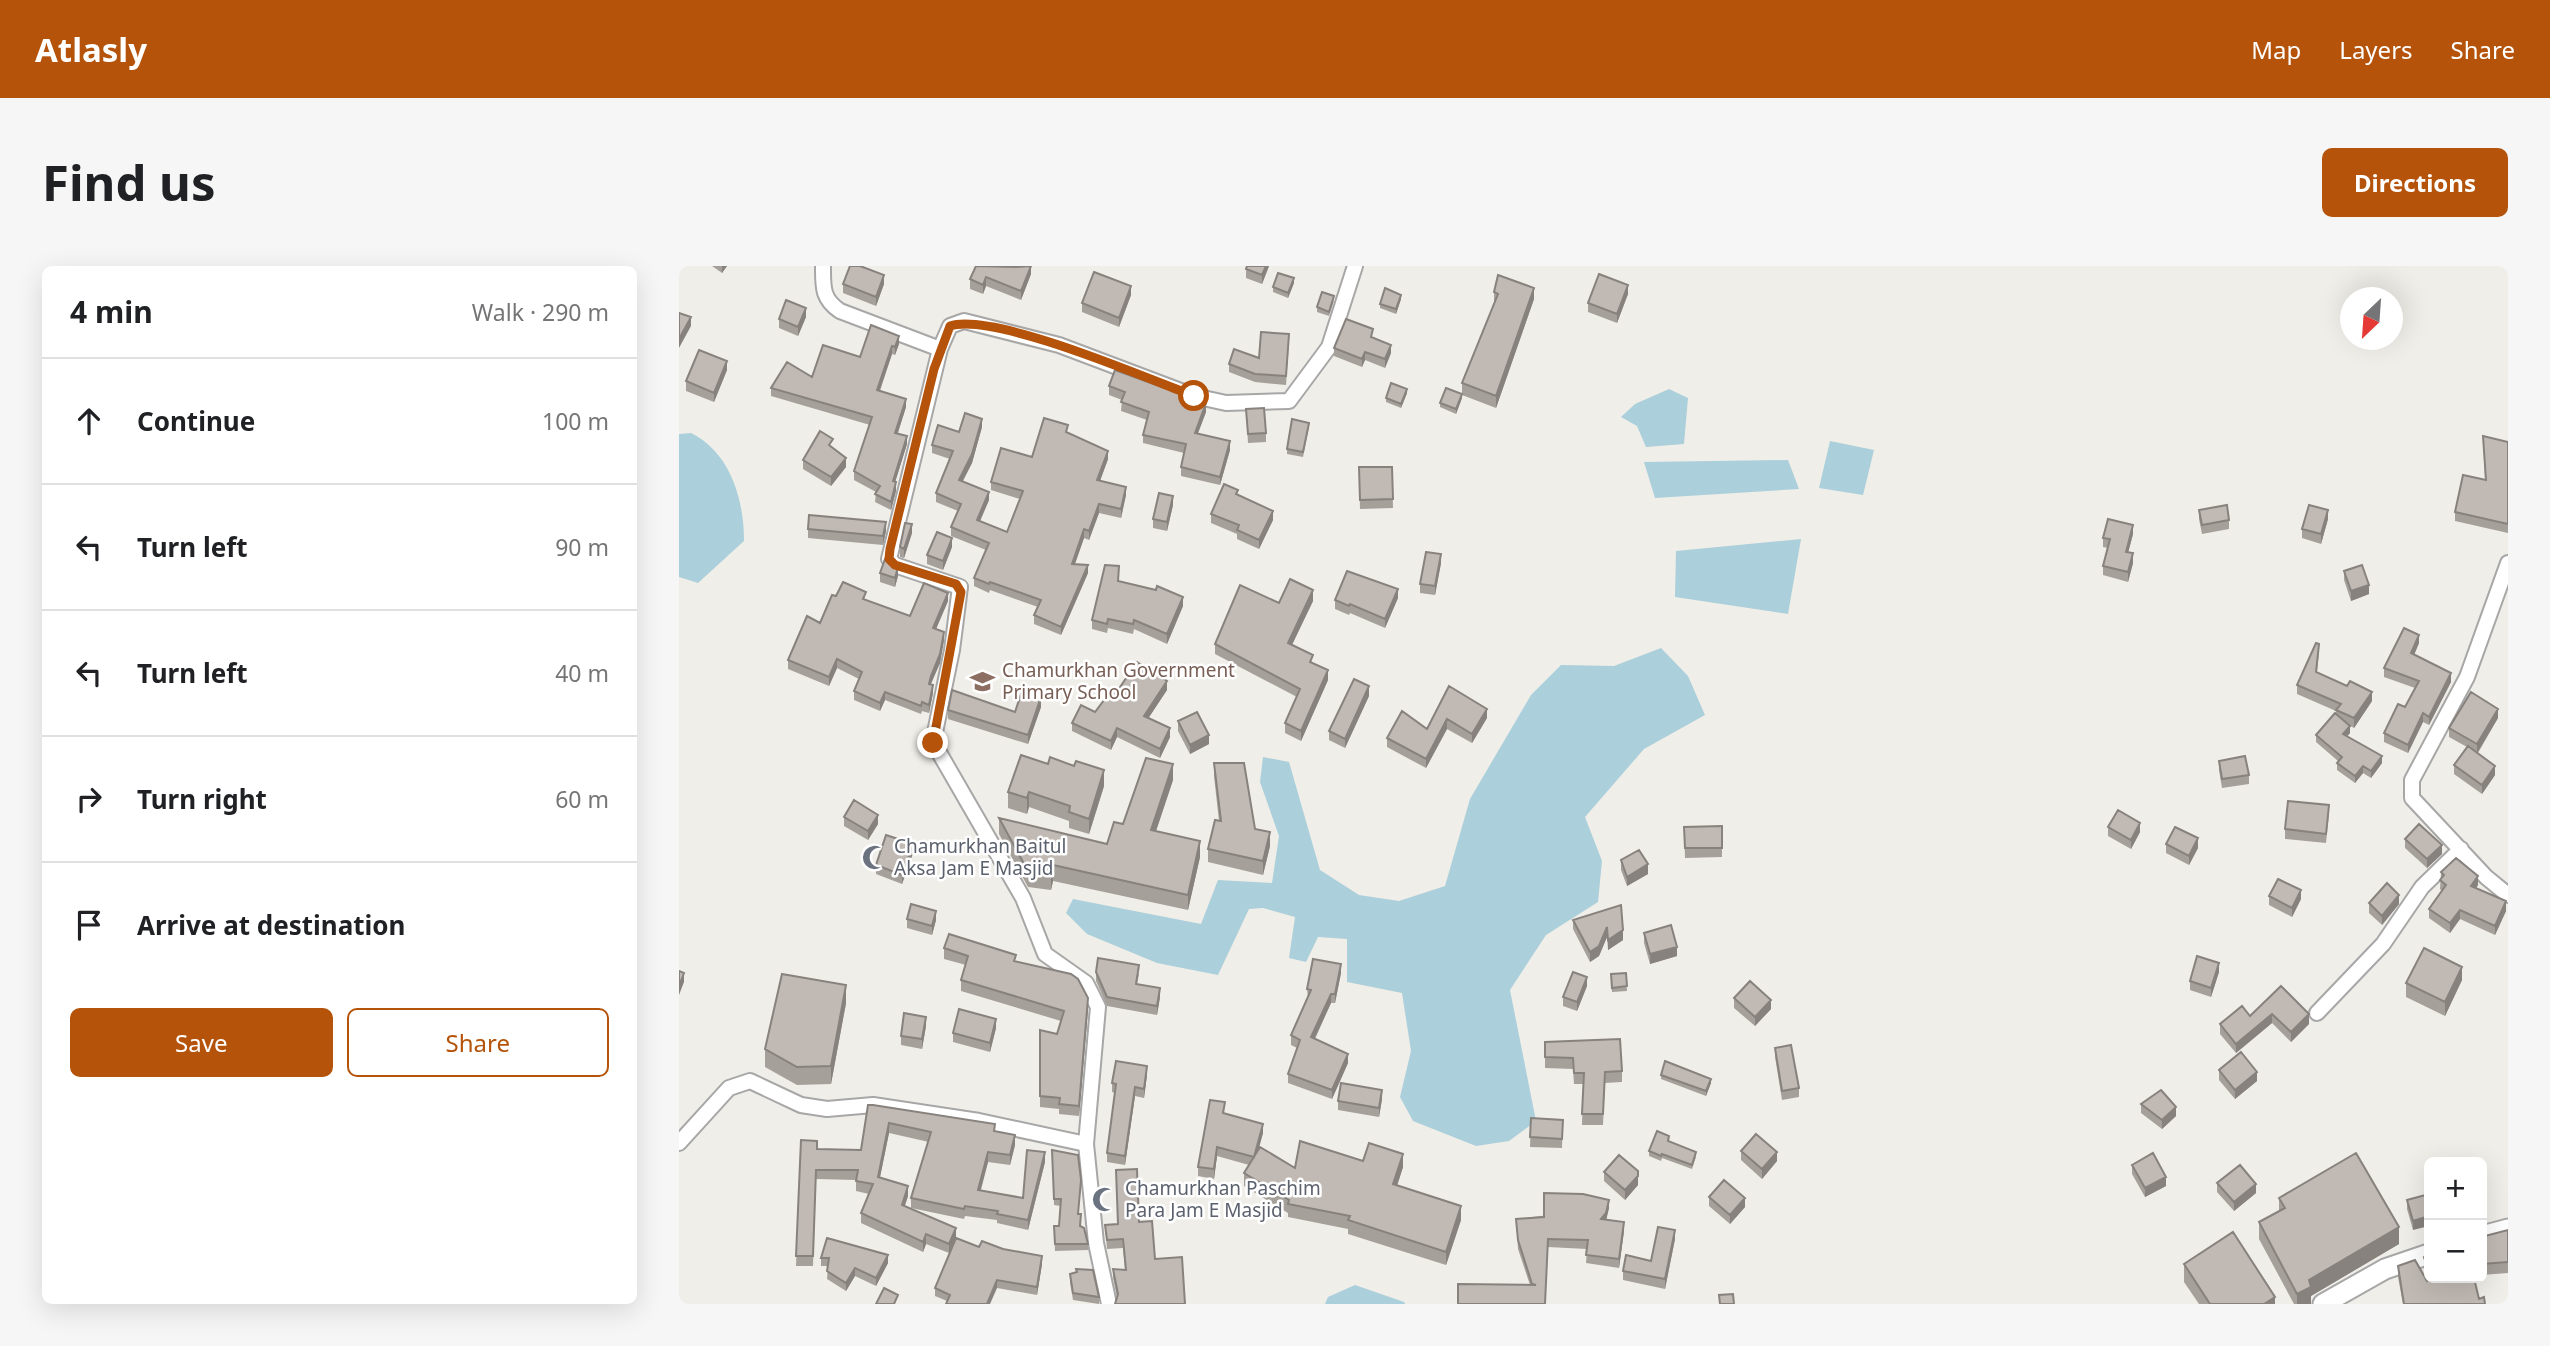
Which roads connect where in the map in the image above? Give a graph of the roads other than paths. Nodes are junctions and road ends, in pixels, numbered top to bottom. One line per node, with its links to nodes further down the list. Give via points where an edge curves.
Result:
1 (823, 266): 3 (street, via 828,303)
2 (1355, 266): 3 (street, via 1329,347 1289,401 1226,403 1194,396 1059,345 964,321 950,326)
3 (940, 349): 9 (street, via 889,559 960,587 933,743 1023,898 1045,954 1093,992 1098,1007)
4 (2508, 563): 5 (street, via 2467,677 2412,780 2412,798)
5 (2461, 849): 6 (street); 7 (street, via 2422,887 2383,944)
6 (2508, 895)
7 (2317, 1013)
8 (679, 1143): 9 (street, via 729,1088 750,1081 801,1105 827,1109 873,1105)
9 (1086, 1144): 13 (street, via 1096,1243)
10 (2508, 1229): 11 (street)
11 (2487, 1235)
12 (2424, 1256): 14 (street, via 2385,1269)
13 (1109, 1304)
14 (2323, 1304)

